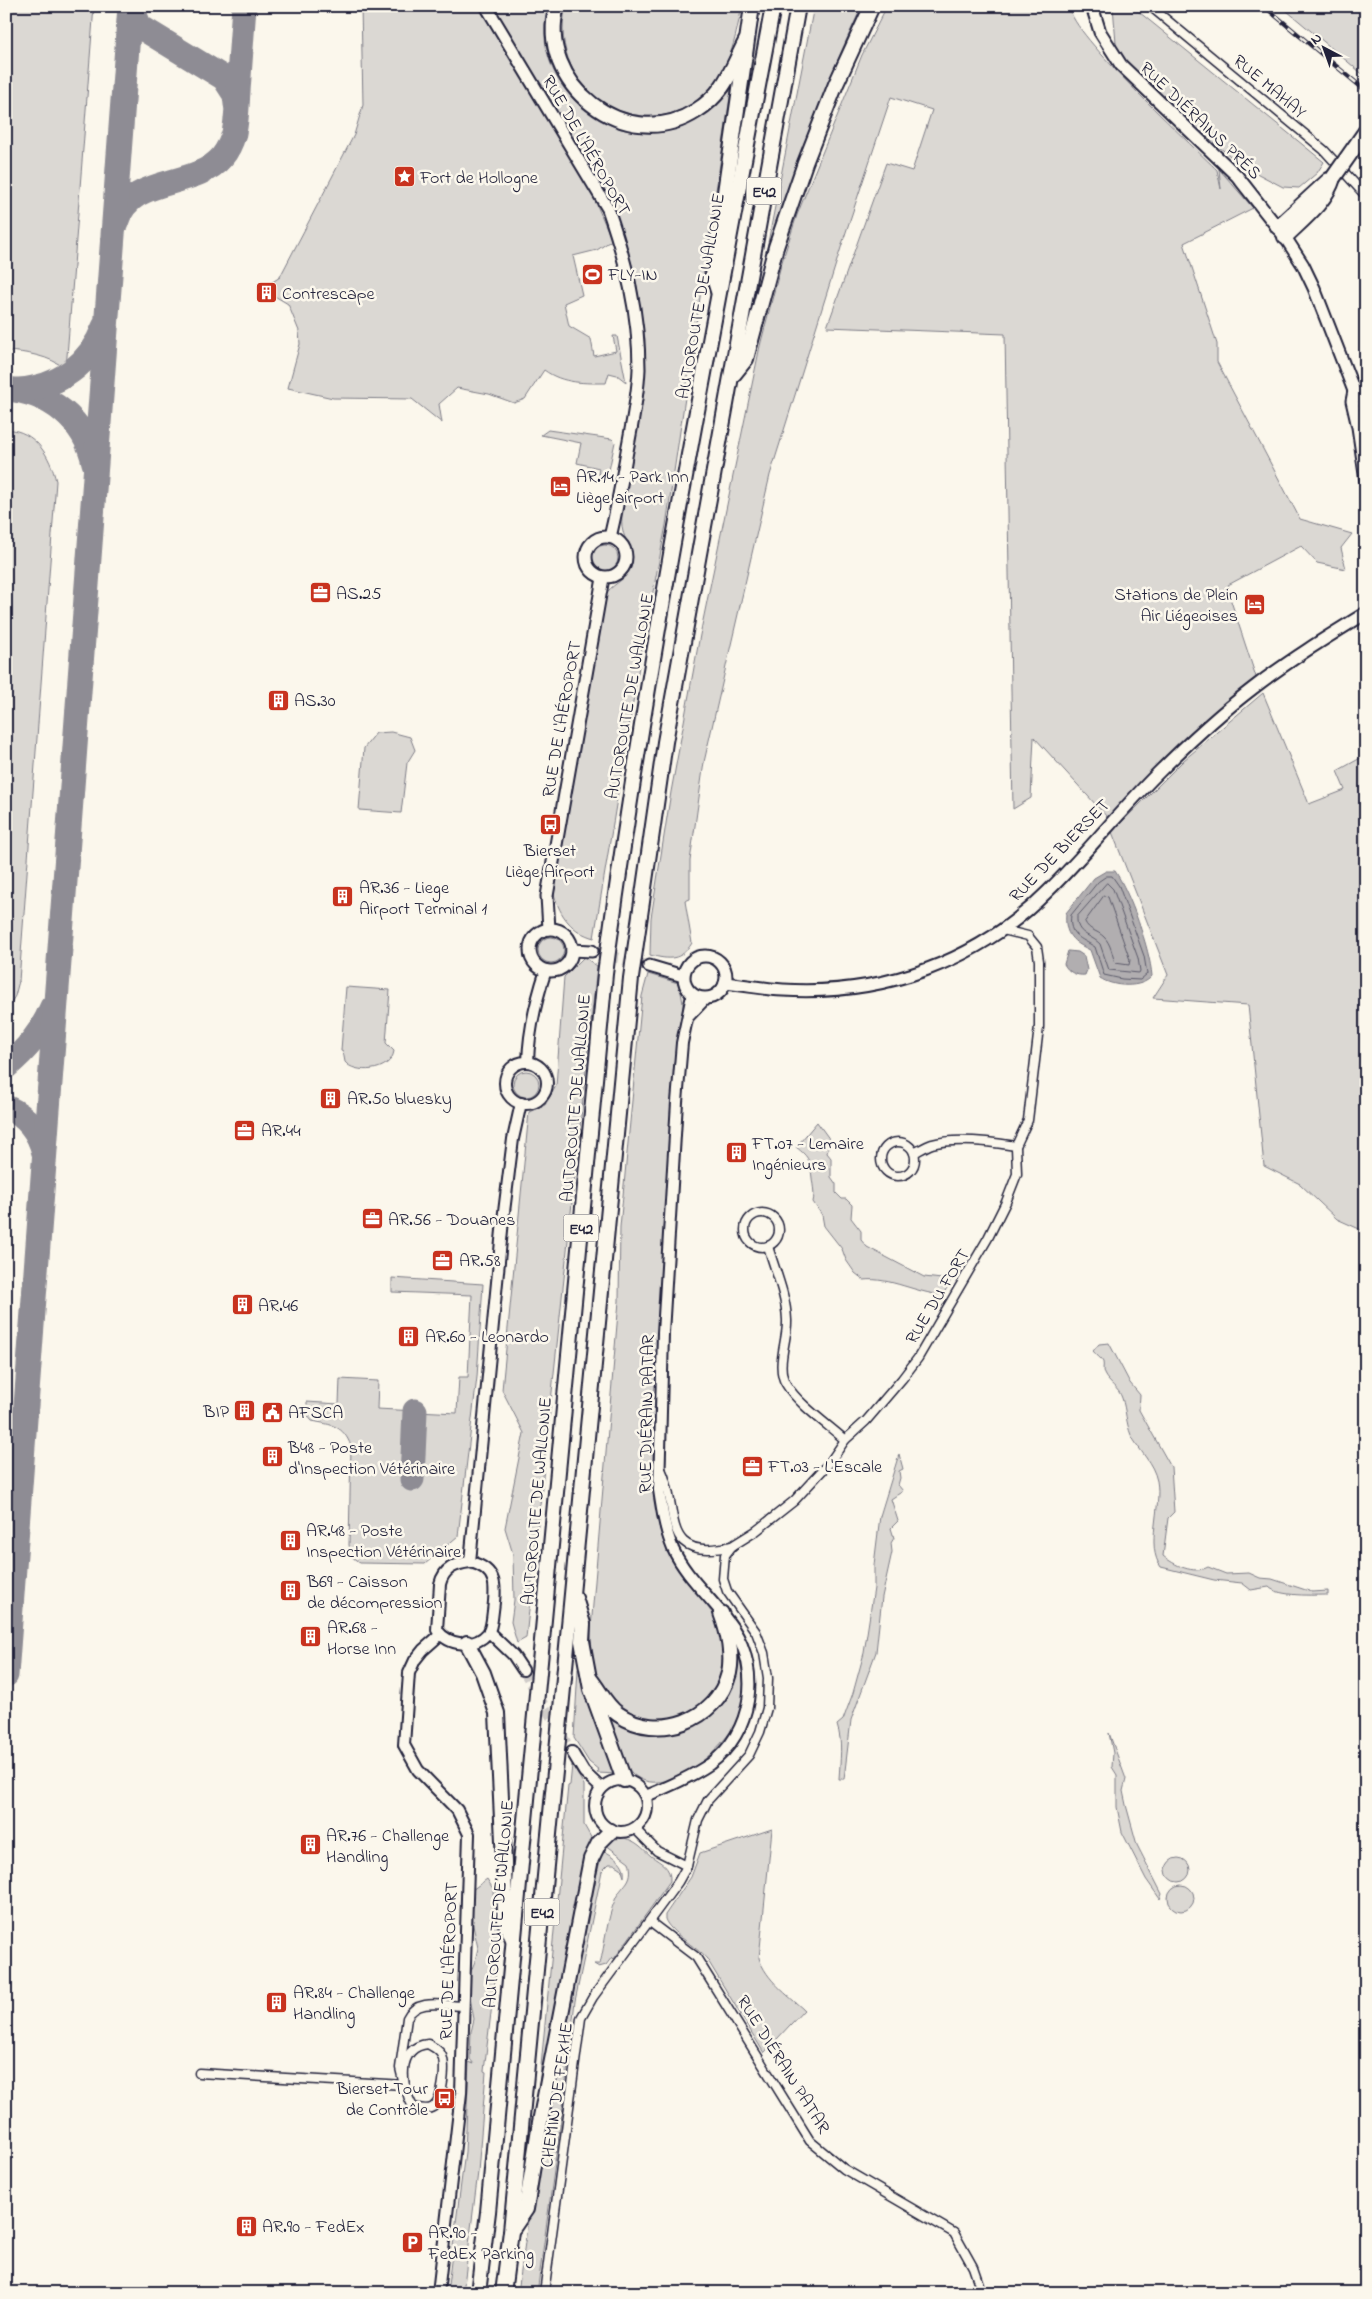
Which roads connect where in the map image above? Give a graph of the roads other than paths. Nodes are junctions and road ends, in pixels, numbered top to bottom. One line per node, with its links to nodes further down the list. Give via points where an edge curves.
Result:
1 (556, 6): 9 (highway, via 553,25 555,52 561,68 582,97 625,122 657,125 694,112 725,84)
2 (752, 6): 9 (highway)
3 (772, 6): 13 (highway, AUTOROUTE DE WALLONIE / E42)
4 (798, 6): 14 (highway, E42)
5 (872, 6): 14 (highway, via 805,163 776,247 746,359)
6 (1092, 6): 12 (main road, RUE DIÉRAINS PRÉS, via 1100,32 1121,66 1219,158 1255,197)
7 (1150, 6): 11 (street, RUE MAHAY, via 1324,150)
8 (489, 9): 18 (main road, RUE DE L'AÉROPORT, via 608,209 630,280 638,342 637,387)
9 (746, 41): 13 (highway, via 713,275)
10 (1366, 130): 12 (highway, bridge, via 1330,182)
11 (1366, 196)
12 (1281, 232): 15 (main road, RUE DIÉRAINS PRÉS, via 1314,288)
13 (719, 295): 56 (highway, AUTOROUTE DE WALLONIE / E42, via 642,732 607,965)
14 (732, 377): 41 (highway, E42, via 665,742 630,978)
15 (1354, 391): 16 (main road, RUE DIÉRAINS PRÉS, via 1362,398); 17 (main road, RUE DIÉRAINS PRÉS, via 1352,400)
16 (1366, 412)
17 (1366, 481)
18 (610, 537): 19 (main road, via 621,543 626,561 615,576); 19 (main road, via 594,541 585,555 588,567)
19 (603, 578): 21 (main road, RUE DE L'AÉROPORT, via 547,896)
20 (1366, 613): 22 (main road, RUE DE BIERSET, via 1253,688 1202,731 1114,818 1050,890)
21 (549, 929): 23 (main road, via 565,934); 26 (main road, via 535,937 530,952 538,966)
22 (1003, 930): 28 (main road, RUE DE BIERSET, via 939,966 870,984 784,990); 34 (street, RUE DU FORT, via 1028,936 1037,947 1039,961 1039,1027 1031,1101 1028,1120)
23 (572, 950): 24 (main road); 26 (main road, via 566,964)
24 (592, 950)
25 (649, 966): 27 (main road)
26 (546, 970): 32 (street, via 537,998)
27 (683, 976): 28 (main road, via 695,958 711,956 724,966); 29 (main road)
28 (725, 983): 30 (main road, via 718,994)
29 (692, 995): 30 (main road); 31 (street, RUE DIÉRAIN PATAR)
30 (706, 998): 31 (street, RUE DIÉRAIN PATAR)
31 (689, 1016): 38 (street, RUE DIÉRAIN PATAR, via 682,1044 677,1102 663,1333)
32 (528, 1062): 33 (street, via 512,1067 505,1082 509,1096); 33 (street, via 542,1068 548,1082 542,1097 529,1104)
33 (521, 1103): 40 (street, via 503,1220)
34 (1016, 1146): 35 (street, via 989,1142 942,1143 931,1144); 37 (street, RUE DU FORT, via 1017,1174 988,1238 918,1358 866,1421)
35 (914, 1153): 35 (street, via 905,1143 891,1143 882,1154 884,1167 895,1175 908,1172 915,1160)
36 (768, 1246): 36 (street, via 778,1237 777,1223 767,1214 760,1214 748,1221 746,1234 754,1245); 37 (street, via 786,1300 787,1323 781,1370 785,1384)
37 (845, 1440): 39 (street, RUE DU FORT, via 830,1462 794,1500)
38 (659, 1465): 39 (street, via 667,1481 674,1528 684,1540 703,1550); 42 (street, RUE DIÉRAIN PATAR, via 662,1514 673,1549)
39 (732, 1546): 54 (street, via 725,1555 723,1579 727,1591 756,1632 764,1653 768,1678 767,1708 749,1755 708,1800 698,1820)
40 (470, 1562): 43 (street, via 485,1568 494,1581); 44 (street, via 454,1564 442,1576 436,1626)
41 (573, 1592): 47 (highway, via 584,1624 582,1641); 60 (highway, E42)
42 (721, 1613): 47 (highway, via 731,1654 728,1675 715,1700 684,1723 658,1728 628,1720 612,1710); 51 (street, RUE DIÉRAIN PATAR, via 742,1646 750,1674 748,1705 740,1727 711,1763)
43 (489, 1632): 45 (street); 46 (street, via 513,1655)
44 (440, 1635): 45 (street, via 458,1644); 57 (street, RUE DE L'AÉROPORT, via 414,1660 409,1673 404,1745 418,1770 457,1810 469,1834)
45 (467, 1643): 56 (highway, via 486,1680 496,1713 505,1922)
46 (523, 1670)
47 (590, 1679): 49 (highway, via 593,1697)
48 (572, 1752): 50 (street, via 584,1772)
49 (624, 1780): 50 (street); 51 (street, via 637,1785)
50 (601, 1788): 53 (street, via 595,1812)
51 (646, 1796): 52 (street, via 646,1815)
52 (635, 1829): 53 (street); 54 (street, via 657,1851)
53 (611, 1831): 60 (highway, via 591,1859 526,2209)
54 (686, 1866): 55 (street)
55 (650, 1922): 64 (street, CHEMIN DE FEXHE, via 593,1997 581,2018); 65 (street, RUE DIÉRAIN PATAR, via 696,1957 810,2142 844,2169 954,2233 973,2267)
56 (514, 1940): 62 (highway, AUTOROUTE DE WALLONIE / E42)
57 (464, 2006): 59 (street, via 425,2004 409,2012 400,2068); 61 (street, RUE DE L'AÉROPORT, via 459,2117)
58 (199, 2073): 59 (street)
59 (404, 2085): 59 (street, via 410,2054 421,2045 435,2048 444,2062 440,2098 433,2107 413,2106)
60 (511, 2231): 63 (highway, E42)
61 (438, 2293)
62 (478, 2293)
63 (503, 2293)
64 (544, 2293)
65 (982, 2293)

